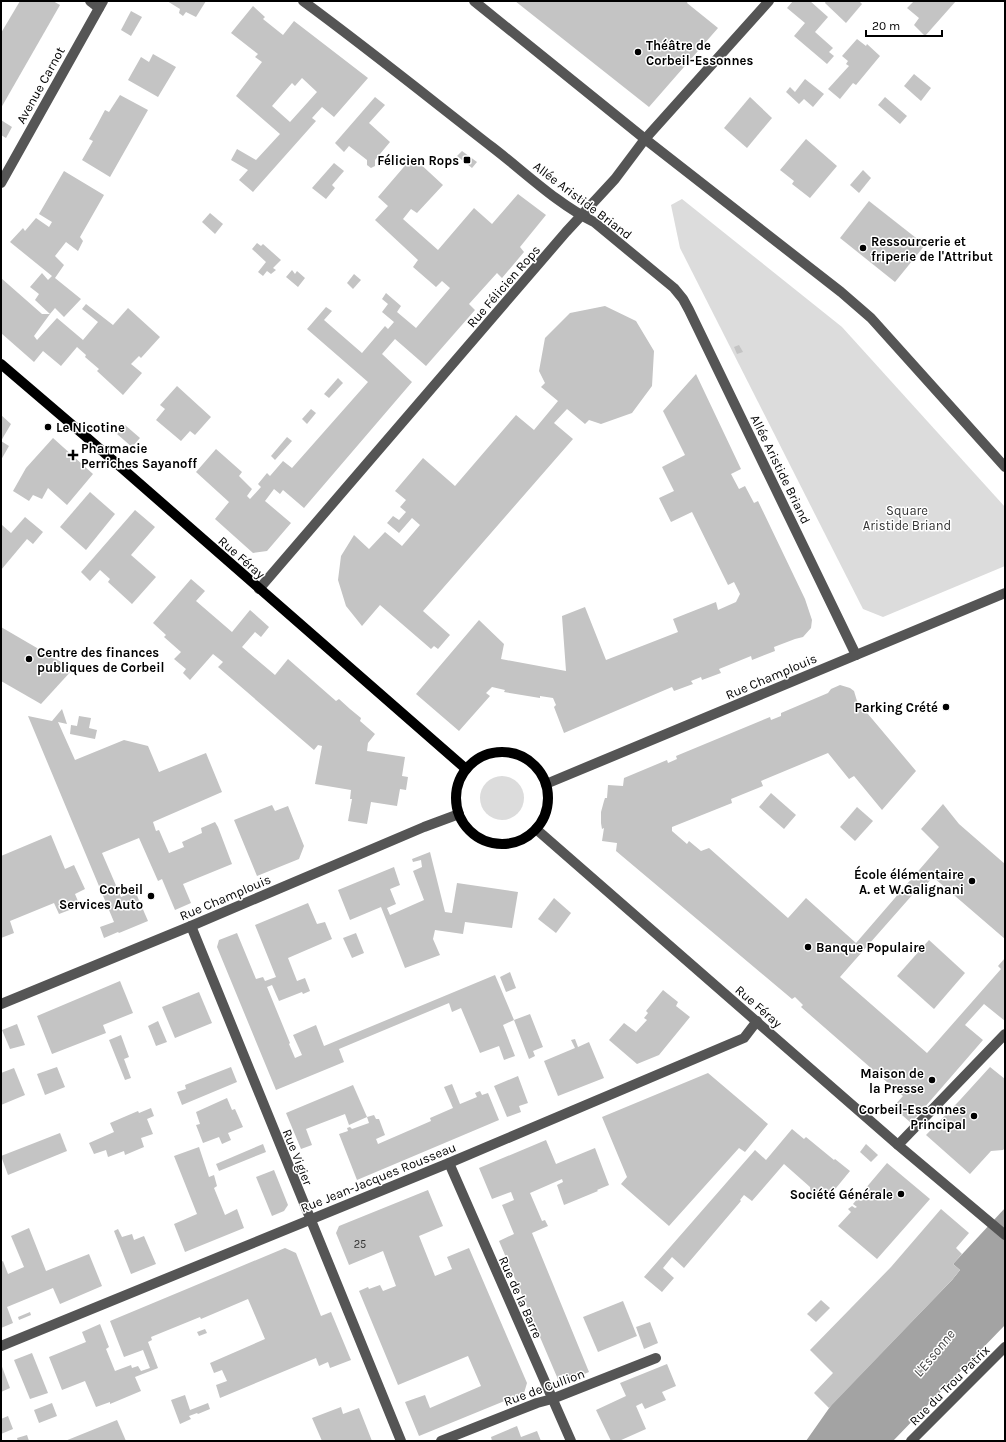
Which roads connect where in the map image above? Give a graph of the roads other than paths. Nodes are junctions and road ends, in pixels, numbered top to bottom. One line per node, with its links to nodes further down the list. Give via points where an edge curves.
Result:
1 (90, 1): 5 (street)
2 (303, 1): 8 (street, Allée Aristide Briand, via 494,148 554,198)
3 (474, 1): 6 (street)
4 (768, 1): 6 (street, Rue Félicien Rops)
5 (101, 4): 7 (street, Avenue Carnot)
6 (645, 139): 8 (street, Rue Félicien Rops, via 615,179); 10 (street, via 871,318)
7 (1, 183)
8 (581, 216): 11 (street, Rue Félicien Rops); 13 (street, Allée Aristide Briand, via 594,222 674,288 683,299)
9 (1, 364): 11 (main road, Rue Féray)
10 (1005, 467)
11 (259, 589): 14 (main road, Rue Féray)
12 (1005, 593): 13 (street, Rue Champlouis)
13 (856, 655): 15 (street, Rue Champlouis)
14 (466, 769): 15 (main road, via 477,759 490,754 518,754 530,761); 16 (main road, via 457,791)
15 (546, 784): 17 (main road, via 547,808 543,820)
16 (459, 814): 17 (main road, via 466,826 476,835 500,844 514,843 526,838); 18 (street, Rue Champlouis)
17 (536, 829): 20 (street, Rue Féray)
18 (191, 926): 19 (street, Rue Champlouis); 24 (street, Rue Vigier)
19 (1, 1004)
20 (757, 1021): 22 (street, Rue Féray); 23 (street, Rue Jean-Jacques Rousseau, via 744,1038)
21 (1005, 1034): 22 (street)
22 (898, 1145): 25 (street, Rue Féray)
23 (448, 1163): 24 (street, Rue Jean-Jacques Rousseau); 29 (street, Rue de la Barre)
24 (310, 1219): 26 (street, Rue Jean-Jacques Rousseau); 30 (street, Rue Vigier)
25 (1005, 1235)
26 (1, 1346)
27 (1005, 1347): 33 (street, Rue du Trou Patrix)
28 (656, 1358): 29 (street, Rue de Cullion)
29 (552, 1399): 31 (street, Rue de Cullion); 32 (street, Rue de la Barre)
30 (401, 1441)
31 (441, 1441)
32 (571, 1441)
33 (911, 1441)

